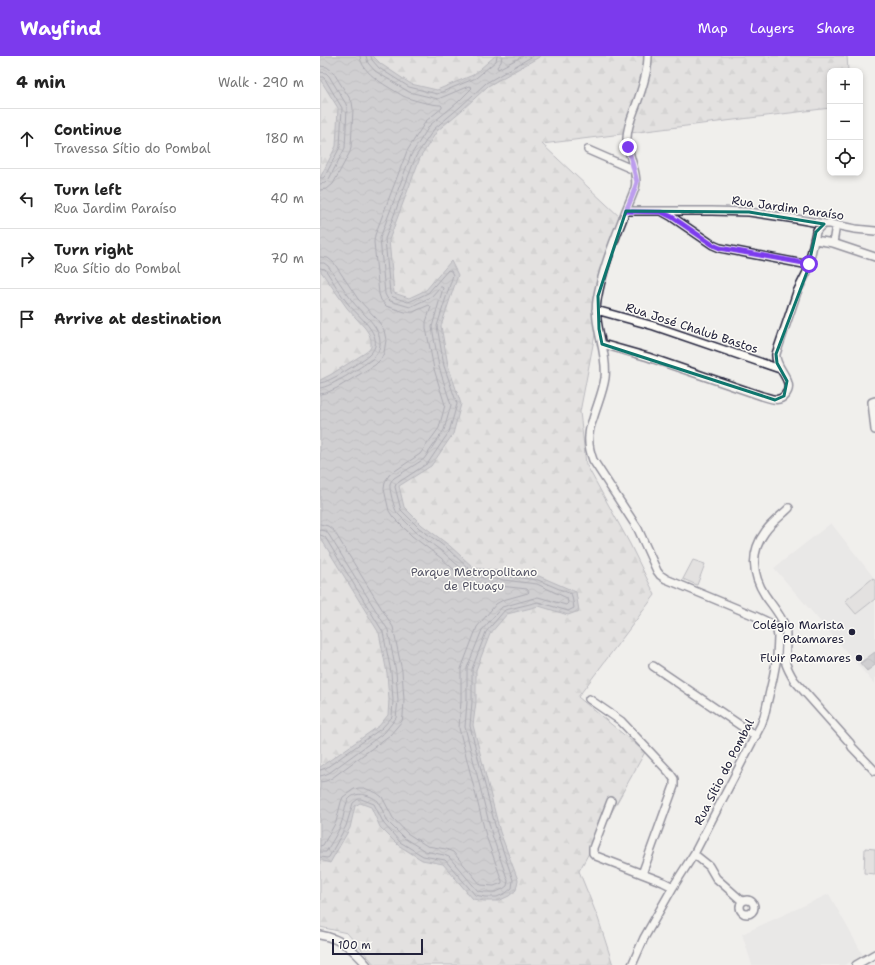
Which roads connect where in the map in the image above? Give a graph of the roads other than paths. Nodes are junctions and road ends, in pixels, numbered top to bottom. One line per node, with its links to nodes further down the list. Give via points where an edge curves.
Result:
1 (648, 56): 3 (street, Rua Sítio do Pombal, via 643,84 627,137)
2 (588, 150): 3 (street)
3 (634, 170): 4 (street, Rua Sítio do Pombal, via 637,182)
4 (626, 211): 5 (street, Rua Jardim Paraíso); 13 (street, Rua Sítio do Pombal, via 603,271)
5 (661, 212): 6 (street, Rua Jardim Paraíso, via 749,212); 12 (street, via 720,248)
6 (824, 224): 7 (street, Rua Jardim Paraíso); 9 (street, via 817,228)
7 (836, 225): 8 (street, Rua Jardim Paraíso); 10 (street)
8 (875, 231)
9 (815, 240): 10 (street); 12 (street)
10 (833, 243): 11 (street)
11 (875, 257)
12 (809, 264): 15 (street, via 776,354 775,359)
13 (596, 310): 14 (street, Rua Sítio do Pombal); 15 (street, Rua José Chalub Bastos, via 654,326)
14 (602, 344): 15 (street, via 775,400 788,392 787,381); 21 (street, Rua Sítio do Pombal, via 605,376 588,444 593,460 638,529 657,571 666,579 770,623 777,631 774,672 764,717)
15 (780, 368)
16 (873, 401): 17 (street)
17 (875, 430)
18 (789, 508): 22 (street, via 759,541 754,562 758,582 783,621 789,672)
19 (653, 666): 21 (street)
20 (589, 699): 25 (street, via 621,721 674,779 674,786)
21 (756, 736): 24 (street, Rua Sítio do Pombal)
22 (875, 772)
23 (611, 801): 25 (street, via 592,853)
24 (694, 854): 26 (street, Rua Sítio do Pombal); 27 (street)
25 (642, 874): 26 (street)
26 (673, 887): 31 (street, Rua Sítio do Pombal)
27 (742, 901)
28 (320, 935): 30 (street, via 334,938 347,945)
29 (875, 954): 32 (street)
30 (366, 965)
31 (632, 965)
32 (856, 965)

